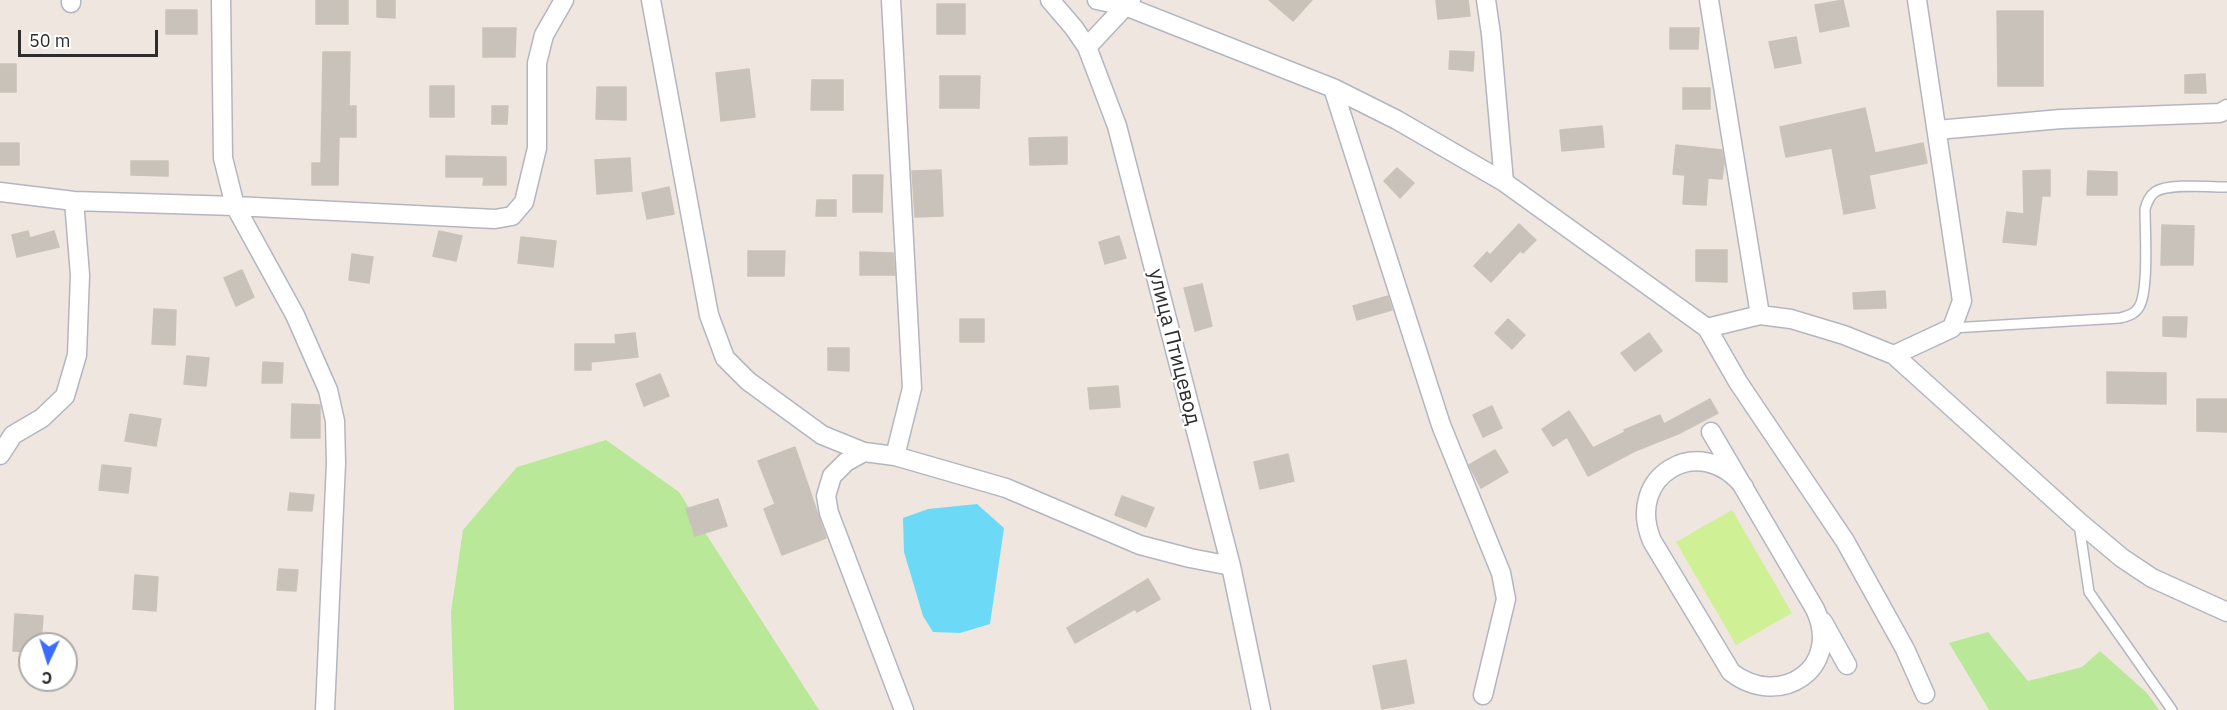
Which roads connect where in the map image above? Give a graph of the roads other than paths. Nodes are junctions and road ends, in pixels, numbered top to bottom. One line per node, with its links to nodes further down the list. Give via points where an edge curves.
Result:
1 (221, 0): 19 (street, via 223,158)
2 (564, 0): 19 (street, via 544,35 537,63 537,148 524,202 512,216 495,219)
3 (651, 0): 25 (street, via 709,315 724,358 756,387 822,435)
4 (891, 0): 27 (street, via 912,388)
5 (1050, 0): 11 (street, улица Птицевод)
6 (1097, 0): 10 (street)
7 (1486, 0): 15 (street)
8 (1708, 0): 20 (street)
9 (1917, 0): 14 (street)
10 (1128, 3): 11 (street); 12 (street)
11 (1087, 47): 30 (street, улица Птицевод, via 1117,126)
12 (1334, 88): 15 (street); 35 (street, via 1441,424 1501,573 1506,599)
13 (2227, 109): 14 (street, via 2220,113 2061,119)
14 (1937, 130): 22 (street, via 1962,301)
15 (1504, 182): 21 (street)
16 (2227, 187): 22 (lane, via 2167,188 2149,198 2145,209 2144,293 2132,315)
17 (0, 192): 18 (street)
18 (74, 201): 19 (street); 26 (street, via 80,274 77,355 65,396 42,418 13,435)
19 (235, 206): 36 (street, via 295,315 328,390 335,421)
20 (1760, 315): 21 (street); 23 (street, via 1802,322)
21 (1707, 328): 34 (street, via 1738,382 1845,541)
22 (1952, 328): 23 (street)
23 (1894, 355): 29 (street)
24 (1711, 432): 28 (street)
25 (864, 452): 27 (street); 37 (street, via 832,476 826,496 829,513)
26 (0, 455)
27 (895, 456): 30 (street, via 1006,488 1140,545)
28 (1744, 487): 31 (street); 31 (street, via 1717,465 1694,461 1671,468 1654,484 1645,506 1652,541 1724,663 1750,686 1785,687 1806,675 1822,644)
29 (2079, 522): 32 (street, via 2152,578); 39 (lane, via 2090,592)
30 (1230, 566): 38 (street, улица Птицевод)
31 (1815, 609): 33 (street)
32 (2227, 612)
33 (1847, 665)
34 (1925, 694)
35 (1483, 695)
36 (325, 710)
37 (904, 710)
38 (1261, 710)
39 (2172, 710)

